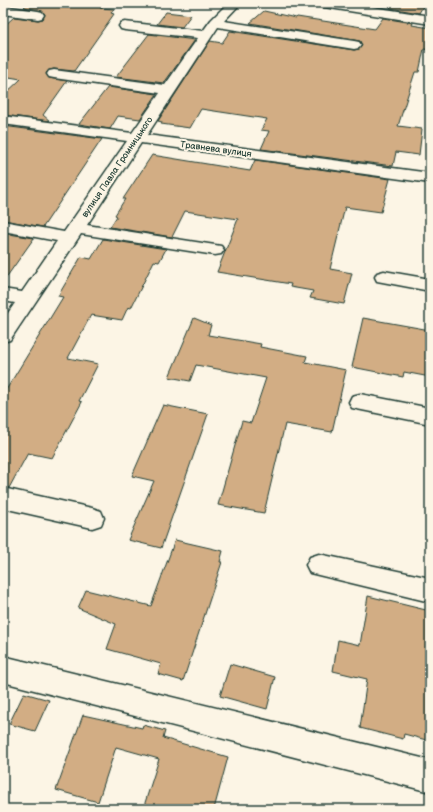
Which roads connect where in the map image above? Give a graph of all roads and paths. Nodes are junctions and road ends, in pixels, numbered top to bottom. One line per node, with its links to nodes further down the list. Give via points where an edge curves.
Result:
1 (235, 3): 7 (street, вулиця Павла Громницького)
2 (324, 3): 5 (street)
3 (3, 10): 4 (street)
4 (38, 15)
5 (430, 20)
6 (125, 26): 7 (street)
7 (210, 29): 8 (street); 10 (street, вулиця Павла Громницького)
8 (354, 44)
9 (54, 74): 10 (street)
10 (168, 90): 12 (street, вулиця Павла Громницького)
11 (3, 120): 12 (street, Травнева вулиця)
12 (137, 138): 13 (street, Травнева вулиця); 15 (street, вулиця Павла Громницького)
13 (430, 178)
14 (3, 226): 15 (street)
15 (72, 233): 16 (street); 20 (street, вулиця Павла Громницького)
16 (215, 250)
17 (384, 277): 18 (street)
18 (430, 285)
19 (3, 295): 20 (street)
20 (26, 299): 21 (street, вулиця Павла Громницького)
21 (3, 335)
22 (360, 402): 23 (street)
23 (430, 416)
24 (3, 498): 25 (street)
25 (92, 518)
26 (319, 565): 27 (street)
27 (430, 590)
28 (3, 669): 29 (street)
29 (430, 776)

